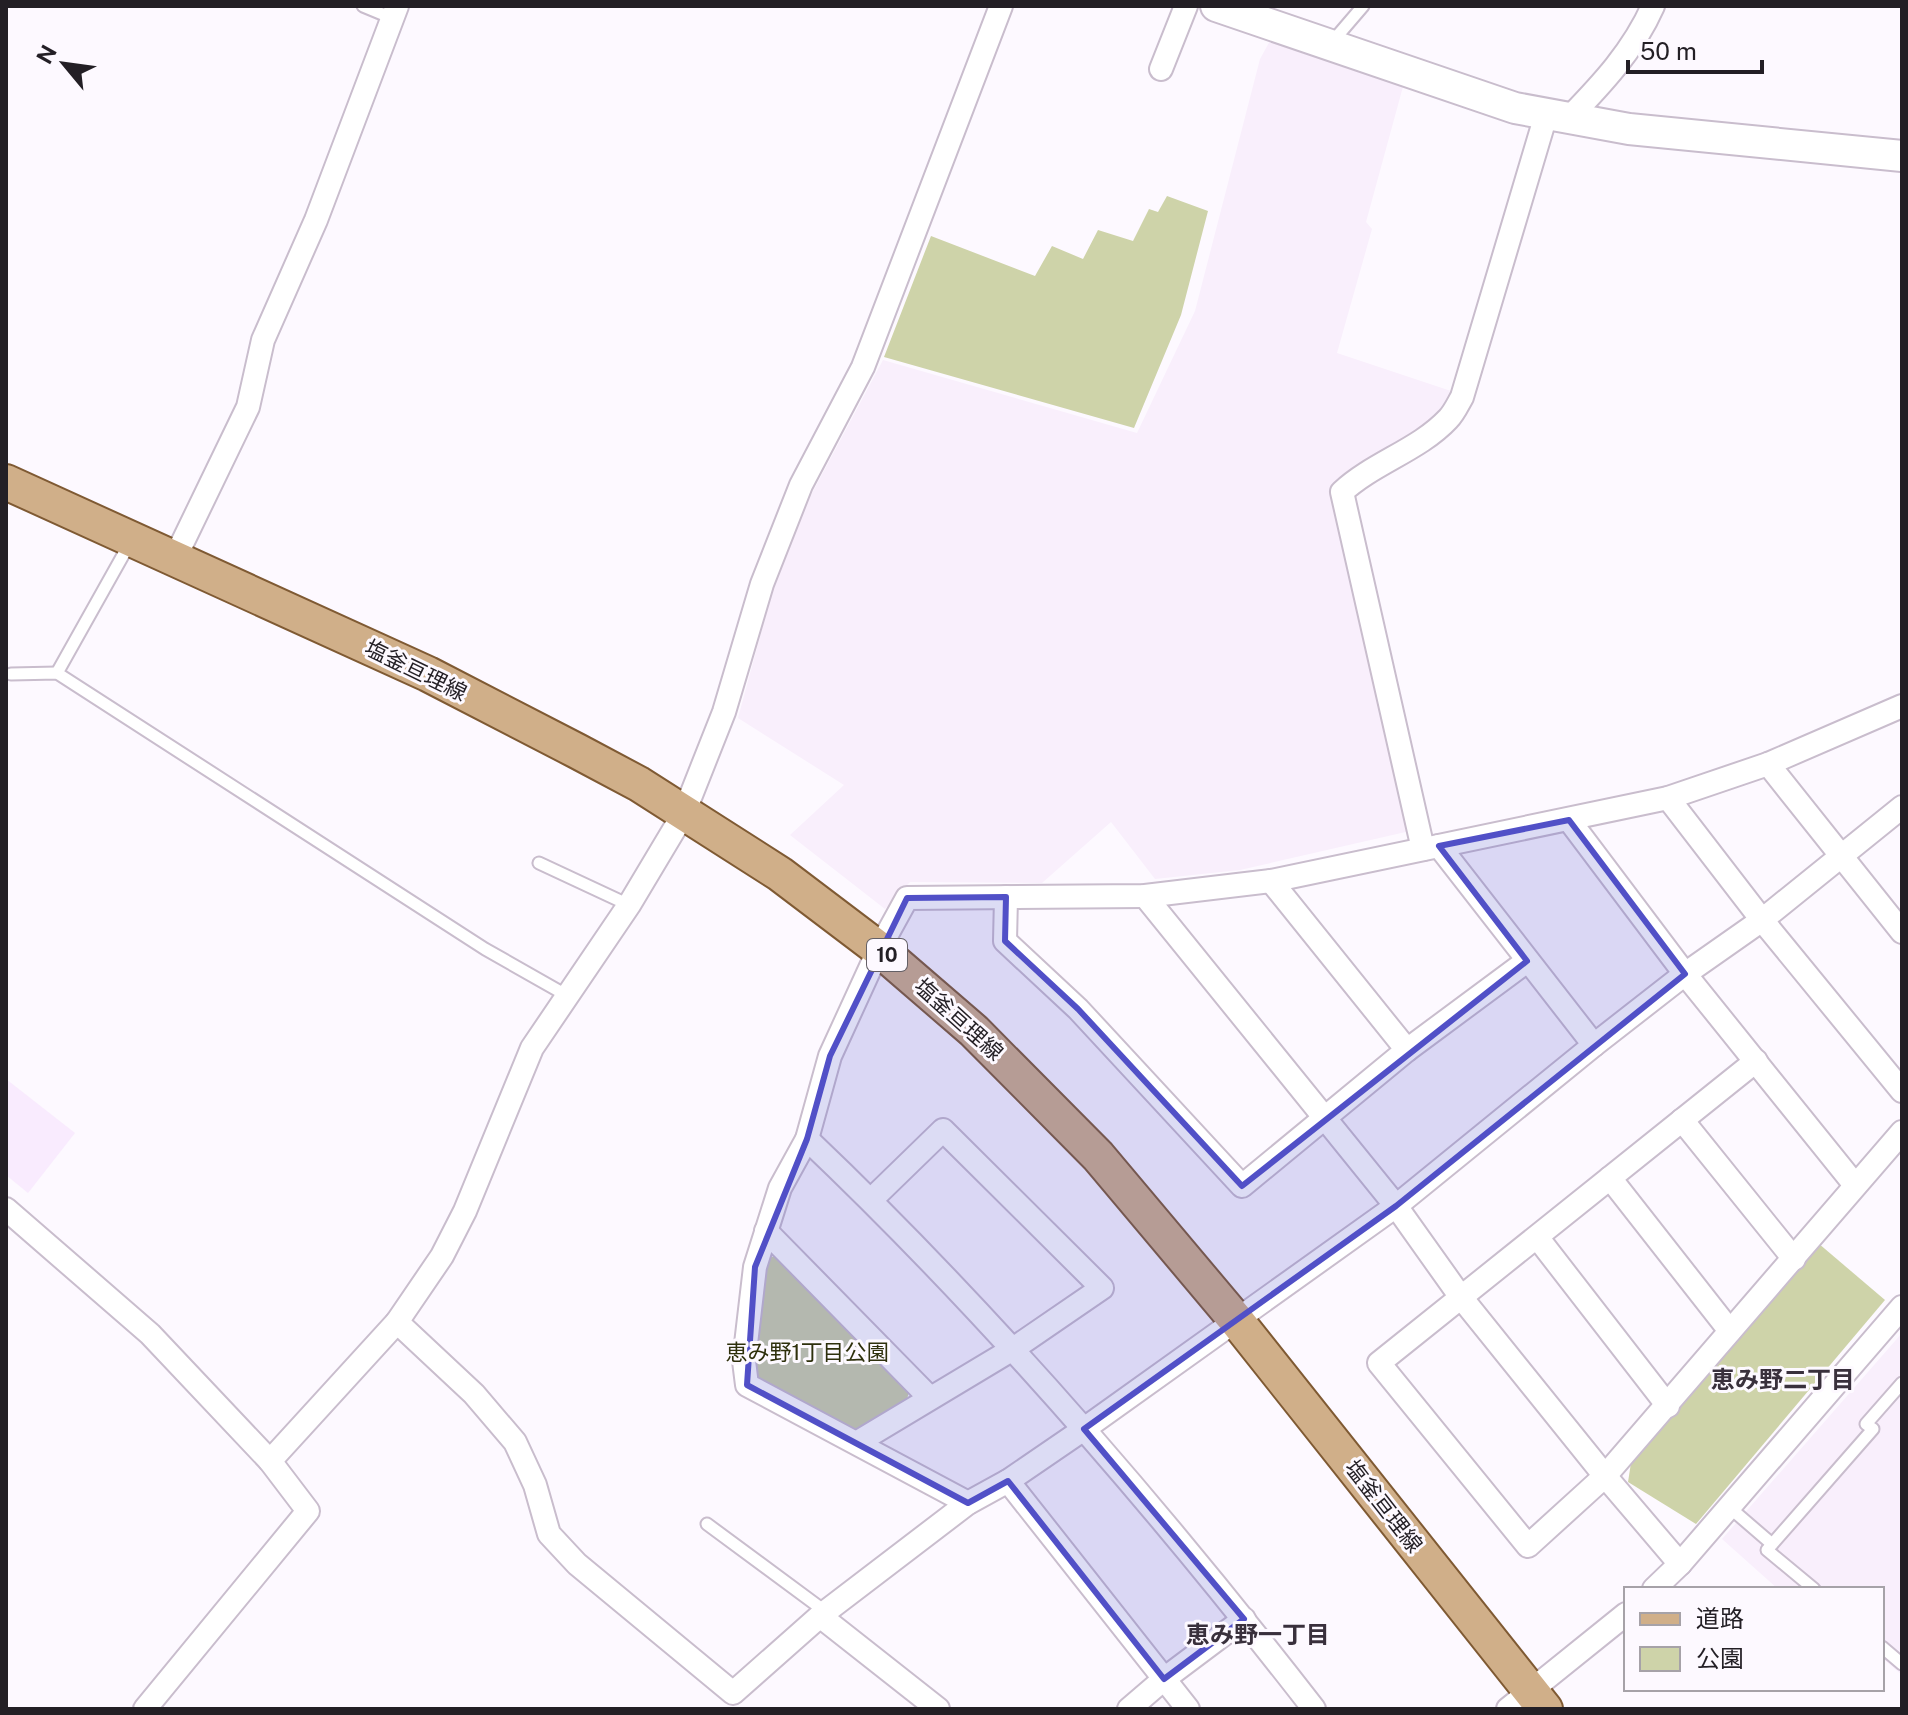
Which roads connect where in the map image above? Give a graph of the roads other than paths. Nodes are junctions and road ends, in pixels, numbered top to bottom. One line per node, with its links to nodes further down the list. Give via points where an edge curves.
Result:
1 (363, 6): 7 (lane)
2 (1001, 6): 21 (street, via 863,367 801,485 762,584 724,712)
3 (1186, 6): 9 (street)
4 (1216, 6): 8 (street)
5 (1363, 6): 8 (lane)
6 (1653, 6): 10 (street, via 1617,66)
7 (395, 12): 14 (street, via 316,220 263,340 248,407)
8 (1330, 45): 10 (street, via 1515,108)
9 (1161, 69)
10 (1557, 117): 11 (street); 23 (street, via 1462,397 1449,418 1427,436 1342,492)
11 (1902, 156)
12 (6, 482): 13 (main road, 塩釜亘理線 / 10)
13 (132, 539): 14 (main road, 塩釜亘理線 / 10); 15 (lane)
14 (175, 558): 21 (main road, 塩釜亘理線 / 10, via 428,674)
15 (57, 673): 16 (lane); 35 (lane, via 485,949)
16 (11, 674)
17 (1902, 706): 18 (street)
18 (1768, 764): 19 (street); 24 (street)
19 (1668, 798): 22 (street); 30 (street)
20 (1902, 807): 24 (street)
21 (684, 813): 29 (street); 32 (main road, 塩釜亘理線 / 10, via 780,874)
22 (1569, 820): 23 (street); 34 (street)
23 (1431, 847): 26 (street); 33 (street)
24 (1842, 857): 30 (street); 31 (street)
25 (539, 863): 29 (lane)
26 (1271, 881): 27 (street); 37 (street)
27 (1145, 896): 28 (street); 40 (street)
28 (1006, 897): 32 (street, via 907,898); 40 (street, via 1005,941 1078,1009 1242,1186)
29 (629, 905): 35 (street)
30 (1762, 920): 34 (street); 39 (street)
31 (1902, 932)
32 (879, 949): 43 (street, via 830,1056); 54 (main road, 塩釜亘理線 / 10, via 994,1050 1098,1156)
33 (1527, 961): 36 (street); 37 (street)
34 (1685, 974): 36 (street); 38 (street)
35 (566, 995): 55 (street, via 532,1048 442,1256)
36 (1594, 1045): 47 (street)
37 (1407, 1050): 40 (street)
38 (1756, 1061): 41 (street); 45 (street)
39 (1902, 1091)
40 (1323, 1119): 47 (street)
41 (1682, 1120): 44 (street); 51 (street)
42 (1902, 1132): 45 (street)
43 (807, 1139): 46 (street); 49 (street, via 780,1188)
44 (1610, 1178): 50 (street); 56 (street)
45 (1855, 1185): 51 (street)
46 (871, 1200): 57 (street); 57 (street, via 943,1130 1102,1288)
47 (1396, 1206): 52 (street); 54 (street)
48 (6, 1209): 63 (street, via 150,1334)
49 (766, 1231): 59 (street); 62 (street, via 755,1267 744,1361 747,1385)
50 (1537, 1237): 52 (street); 60 (street)
51 (1794, 1259): 56 (street)
52 (1460, 1296): 64 (street); 64 (street, via 1379,1363 1528,1546)
53 (1902, 1307): 67 (street)
54 (1236, 1320): 61 (street); 79 (main road, 塩釜亘理線 / 10)
55 (397, 1322): 63 (street); 73 (street, via 474,1394 515,1442 549,1534 577,1564 733,1693)
56 (1730, 1331): 60 (street)
57 (1013, 1349): 59 (street); 61 (street)
58 (1902, 1383): 69 (lane, via 1866,1424 1873,1429)
59 (930, 1398): 62 (street)
60 (1668, 1406): 64 (street)
61 (1084, 1429): 65 (street); 75 (street)
62 (858, 1442): 66 (street)
63 (270, 1461): 80 (street, via 308,1511)
64 (1605, 1476): 70 (street)
65 (1008, 1481): 66 (street); 78 (street)
66 (968, 1503): 73 (street)
67 (1729, 1507): 69 (lane); 70 (street)
68 (707, 1524): 73 (lane)
69 (1772, 1544): 72 (lane, via 1767,1550)
70 (1680, 1564): 71 (street)
71 (1656, 1587)
72 (1812, 1587)
73 (823, 1614): 81 (street)
74 (1624, 1616): 79 (street)
75 (1244, 1619): 78 (street); 84 (street)
76 (1884, 1649): 77 (lane)
77 (1902, 1664)
78 (1164, 1679): 82 (street); 83 (street)
79 (1528, 1703)
80 (145, 1709)
81 (938, 1709)
82 (1129, 1709)
83 (1188, 1709)
84 (1314, 1709)

